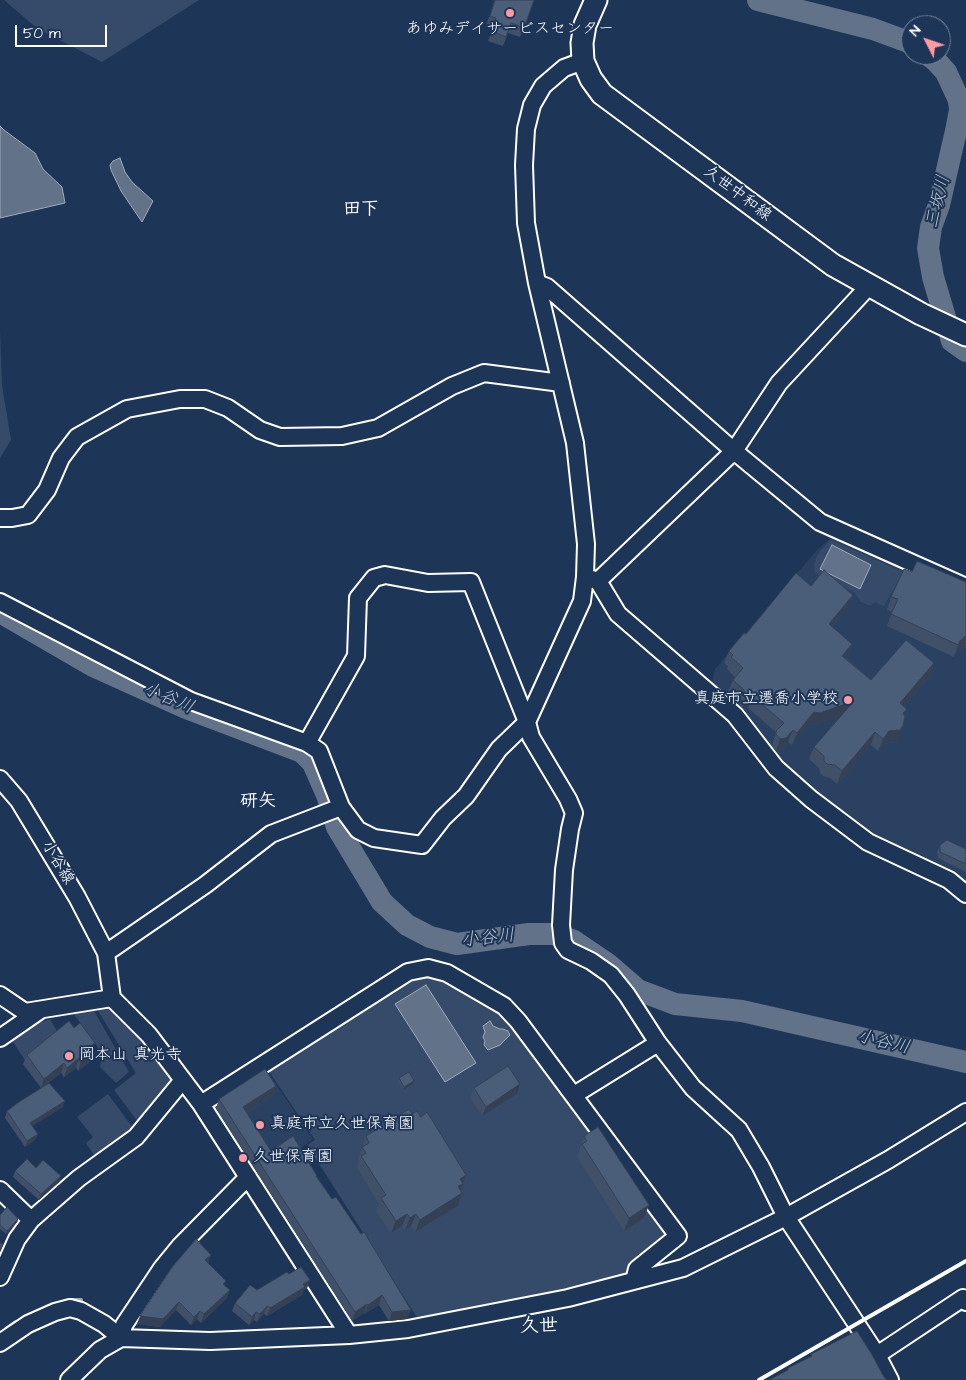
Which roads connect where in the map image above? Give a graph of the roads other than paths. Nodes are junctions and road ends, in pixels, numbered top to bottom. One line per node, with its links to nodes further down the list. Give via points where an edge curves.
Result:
1 (596, 0): 2 (main road, 久世中和線, via 585,25)
2 (584, 61): 3 (street, via 564,68 543,86 532,105 526,128 526,223); 4 (main road, 久世中和線, via 602,94 833,265)
3 (537, 283): 6 (street); 7 (street, via 547,287)
4 (869, 286): 5 (main road, 久世中和線); 7 (street, via 779,383)
5 (953, 329)
6 (561, 383): 8 (street, via 484,373 452,386 378,428 342,436 280,437 260,430 228,408 205,400 180,399 127,409 77,437 61,458 47,490 28,515); 9 (street, via 575,444)
7 (734, 451): 9 (street); 10 (street, via 820,522)
8 (0, 518)
9 (591, 579): 12 (street); 16 (street, via 618,614 735,715 776,768 811,799 868,842 949,880)
10 (966, 588)
11 (0, 602): 13 (street, via 192,702)
12 (528, 722): 13 (street, via 471,582 428,583 385,574 374,578 358,598 356,656); 15 (street, via 499,750 466,796 422,845 374,838 358,830); 22 (street, via 531,737 574,813 564,870 562,943 568,950 611,975)
13 (307, 743): 15 (street, via 319,751)
14 (0, 779): 17 (street, 小谷線, via 46,843)
15 (341, 806): 17 (street, via 271,834 206,885)
16 (966, 894)
17 (106, 953): 19 (street, 小谷線)
18 (0, 995): 20 (street, via 26,1012)
19 (112, 998): 20 (street); 23 (street, via 149,1035)
20 (40, 1010): 21 (street)
21 (0, 1038)
22 (658, 1043): 24 (street); 29 (street, via 694,1088 739,1130)
23 (183, 1080): 25 (street); 30 (street, via 136,1136 79,1178)
24 (574, 1095): 25 (street, via 504,1006 447,973 428,968 408,972); 32 (street, via 678,1236 637,1269)
25 (201, 1104): 27 (street)
26 (966, 1112): 29 (street)
27 (248, 1177): 34 (street); 35 (street, via 162,1268 124,1325)
28 (0, 1190): 30 (street)
29 (786, 1217): 32 (street, via 683,1268); 37 (street)
30 (31, 1220): 31 (street, via 17,1239)
31 (0, 1277)
32 (634, 1281): 34 (street, via 568,1298 408,1329)
33 (966, 1302): 37 (street, via 963,1298)
34 (349, 1335): 35 (street, via 210,1341)
35 (120, 1338): 36 (street, via 104,1324 70,1308 28,1324); 38 (street, via 100,1350)
36 (1, 1341)
37 (877, 1355): 39 (street)
38 (69, 1380)
39 (890, 1380)

